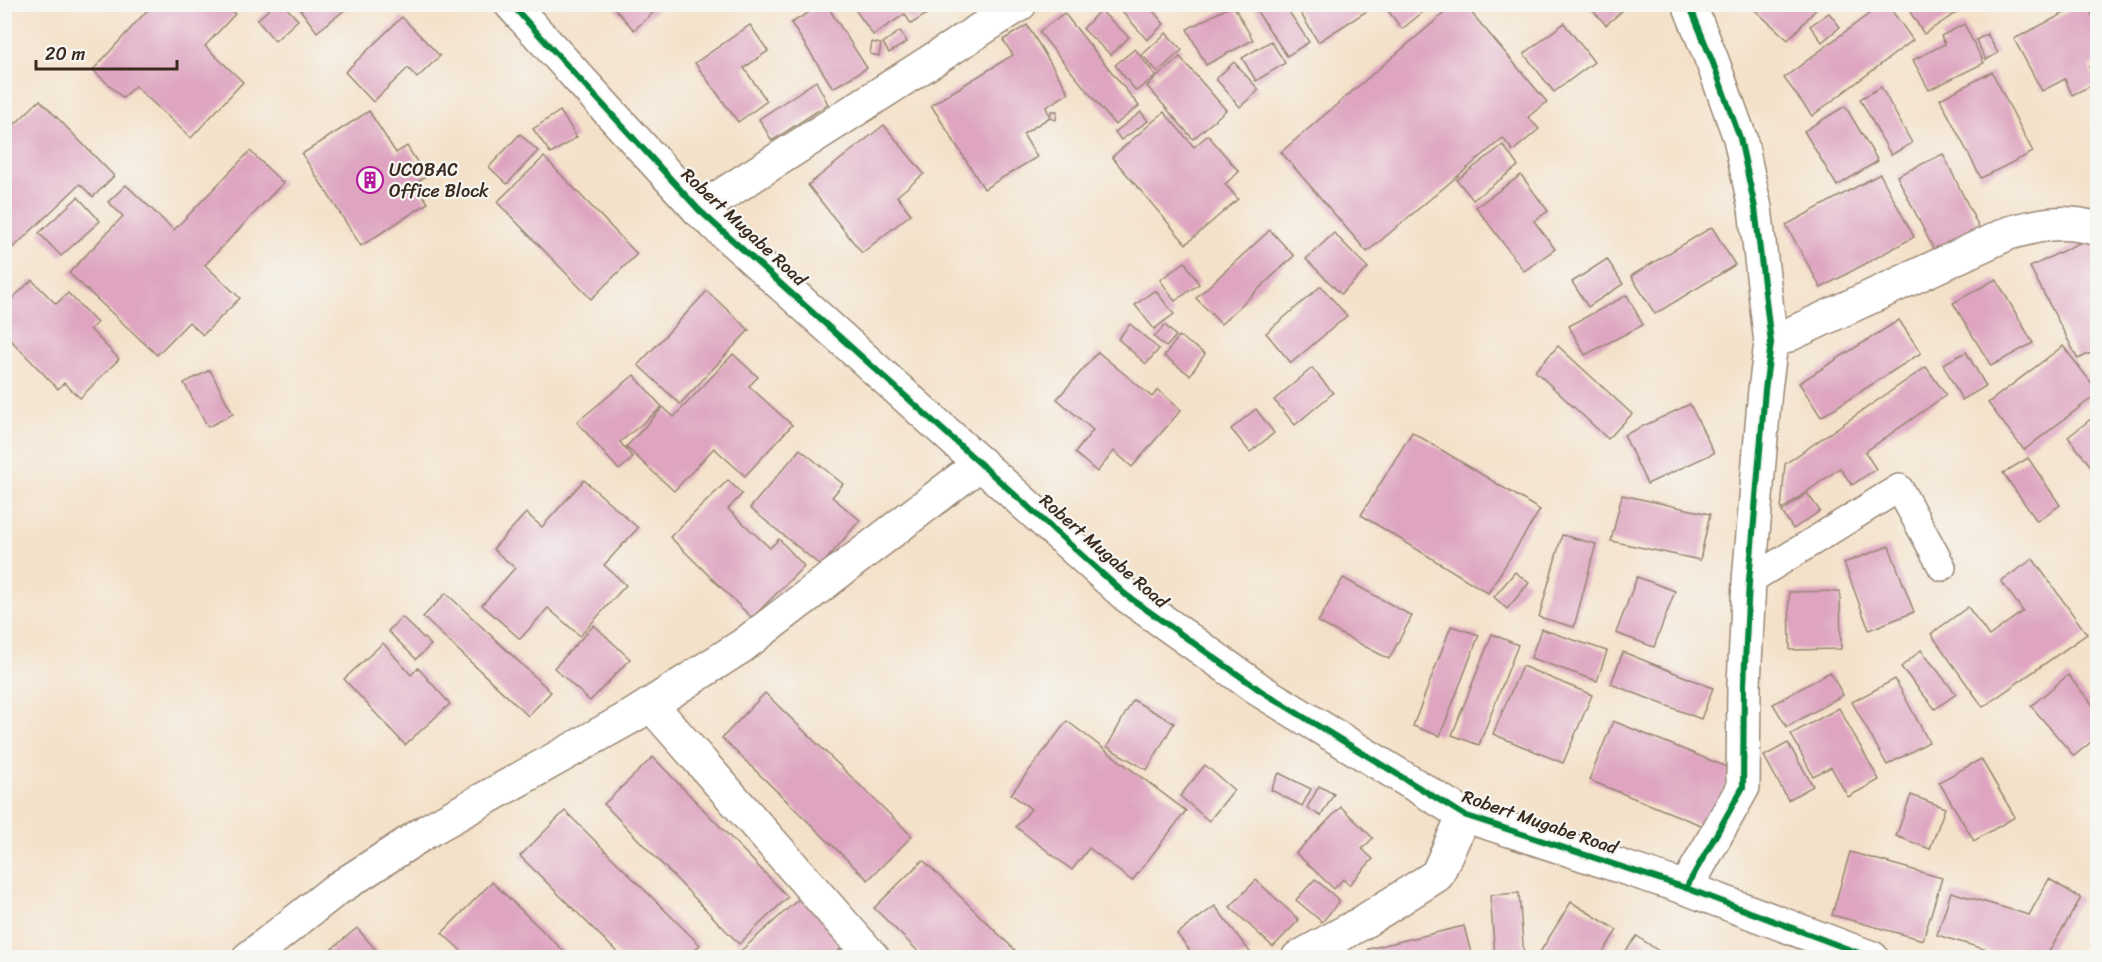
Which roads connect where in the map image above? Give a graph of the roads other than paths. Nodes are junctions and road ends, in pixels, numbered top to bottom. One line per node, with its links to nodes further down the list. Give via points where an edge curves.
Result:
1 (1020, 4): 4 (street)
2 (1689, 4): 6 (street, via 1740,138 1755,208)
3 (519, 6): 4 (street, Robert Mugabe Road)
4 (699, 210): 7 (street, Robert Mugabe Road)
5 (2097, 229): 6 (street, via 2049,223 2009,233)
6 (1771, 343): 9 (street)
7 (981, 463): 10 (street, via 742,646); 11 (street, Robert Mugabe Road, via 1126,595 1261,692)
8 (1942, 567): 9 (lane, via 1899,488)
9 (1749, 581): 12 (street, via 1743,787)
10 (651, 705): 13 (street, via 427,831 334,891); 14 (street)
11 (1464, 814): 12 (street, Robert Mugabe Road); 15 (street, via 1437,875 1360,924)
12 (1686, 888): 16 (street, Robert Mugabe Road)
13 (249, 957)
14 (873, 957)
15 (1298, 957)
16 (1872, 957)

